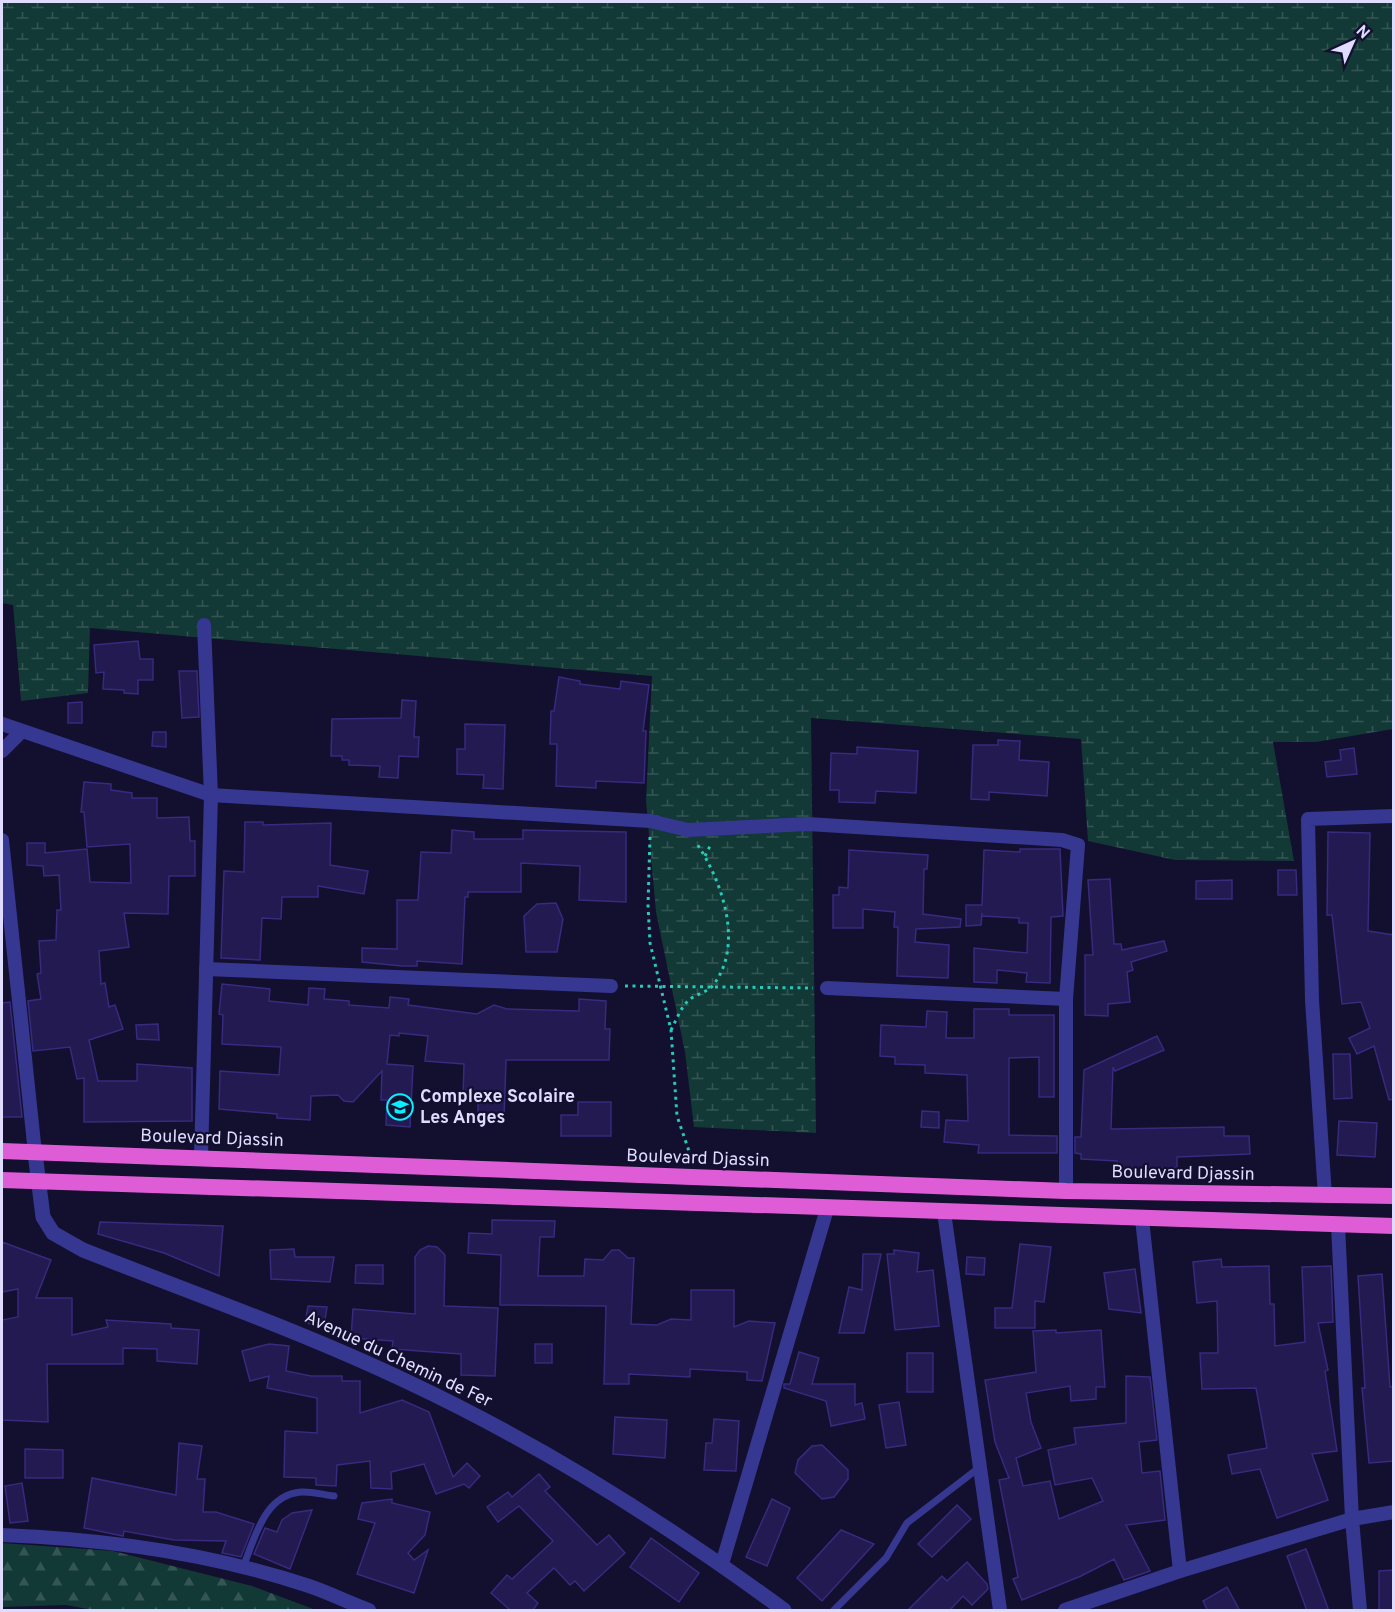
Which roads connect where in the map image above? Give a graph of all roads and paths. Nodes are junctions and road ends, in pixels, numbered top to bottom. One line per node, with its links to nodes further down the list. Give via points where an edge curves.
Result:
1 (204, 626): 5 (street)
2 (2, 724): 3 (street)
3 (21, 732): 4 (street); 5 (street)
4 (2, 751)
5 (211, 795): 7 (street); 10 (street)
6 (1394, 816): 24 (street, via 1308,819 1312,1000)
7 (650, 820): 8 (street); 12 (path, via 650,943)
8 (688, 830): 13 (path, via 705,856 728,914 727,954); 15 (street, via 808,824 1062,840 1078,845)
9 (2, 840): 18 (street)
10 (206, 969): 11 (street); 19 (street)
11 (611, 986): 12 (path)
12 (660, 986): 13 (path); 16 (path)
13 (712, 987): 14 (path); 16 (path, via 687,1001)
14 (827, 988): 15 (street)
15 (1066, 999): 23 (street)
16 (671, 1030): 20 (path, via 677,1116)
17 (2, 1151): 18 (highway, Boulevard Djassin)
18 (35, 1153): 19 (highway, Boulevard Djassin); 22 (street, Avenue du Chemin de Fer)
19 (201, 1157): 20 (highway, Boulevard Djassin)
20 (699, 1179): 23 (highway, Boulevard Djassin)
21 (2, 1180): 22 (highway)
22 (37, 1181): 26 (highway); 36 (street, Avenue du Chemin de Fer, via 43,1217 53,1233 83,1250 353,1357 465,1410 573,1470)
23 (1066, 1191): 24 (highway, Boulevard Djassin)
24 (1325, 1196): 25 (highway, Boulevard Djassin)
25 (1394, 1196)
26 (827, 1209): 27 (highway); 36 (street)
27 (944, 1212): 28 (highway); 31 (street)
28 (1142, 1219): 29 (highway); 38 (street)
29 (1338, 1225): 30 (highway); 34 (street)
30 (1394, 1226)
31 (980, 1466): 41 (lane, via 907,1523 886,1558); 42 (street)
32 (334, 1496): 37 (lane, via 303,1492 285,1495 264,1515)
33 (1394, 1512): 34 (street)
34 (1352, 1519): 38 (street); 44 (street)
35 (2, 1535): 37 (street, via 141,1546)
36 (722, 1564): 40 (street, Avenue du Chemin de Fer)
37 (243, 1567): 39 (street, via 310,1587)
38 (1180, 1571): 43 (street)
39 (369, 1611)
40 (784, 1611)
41 (834, 1611)
42 (1000, 1611)
43 (1065, 1611)
44 (1360, 1611)

